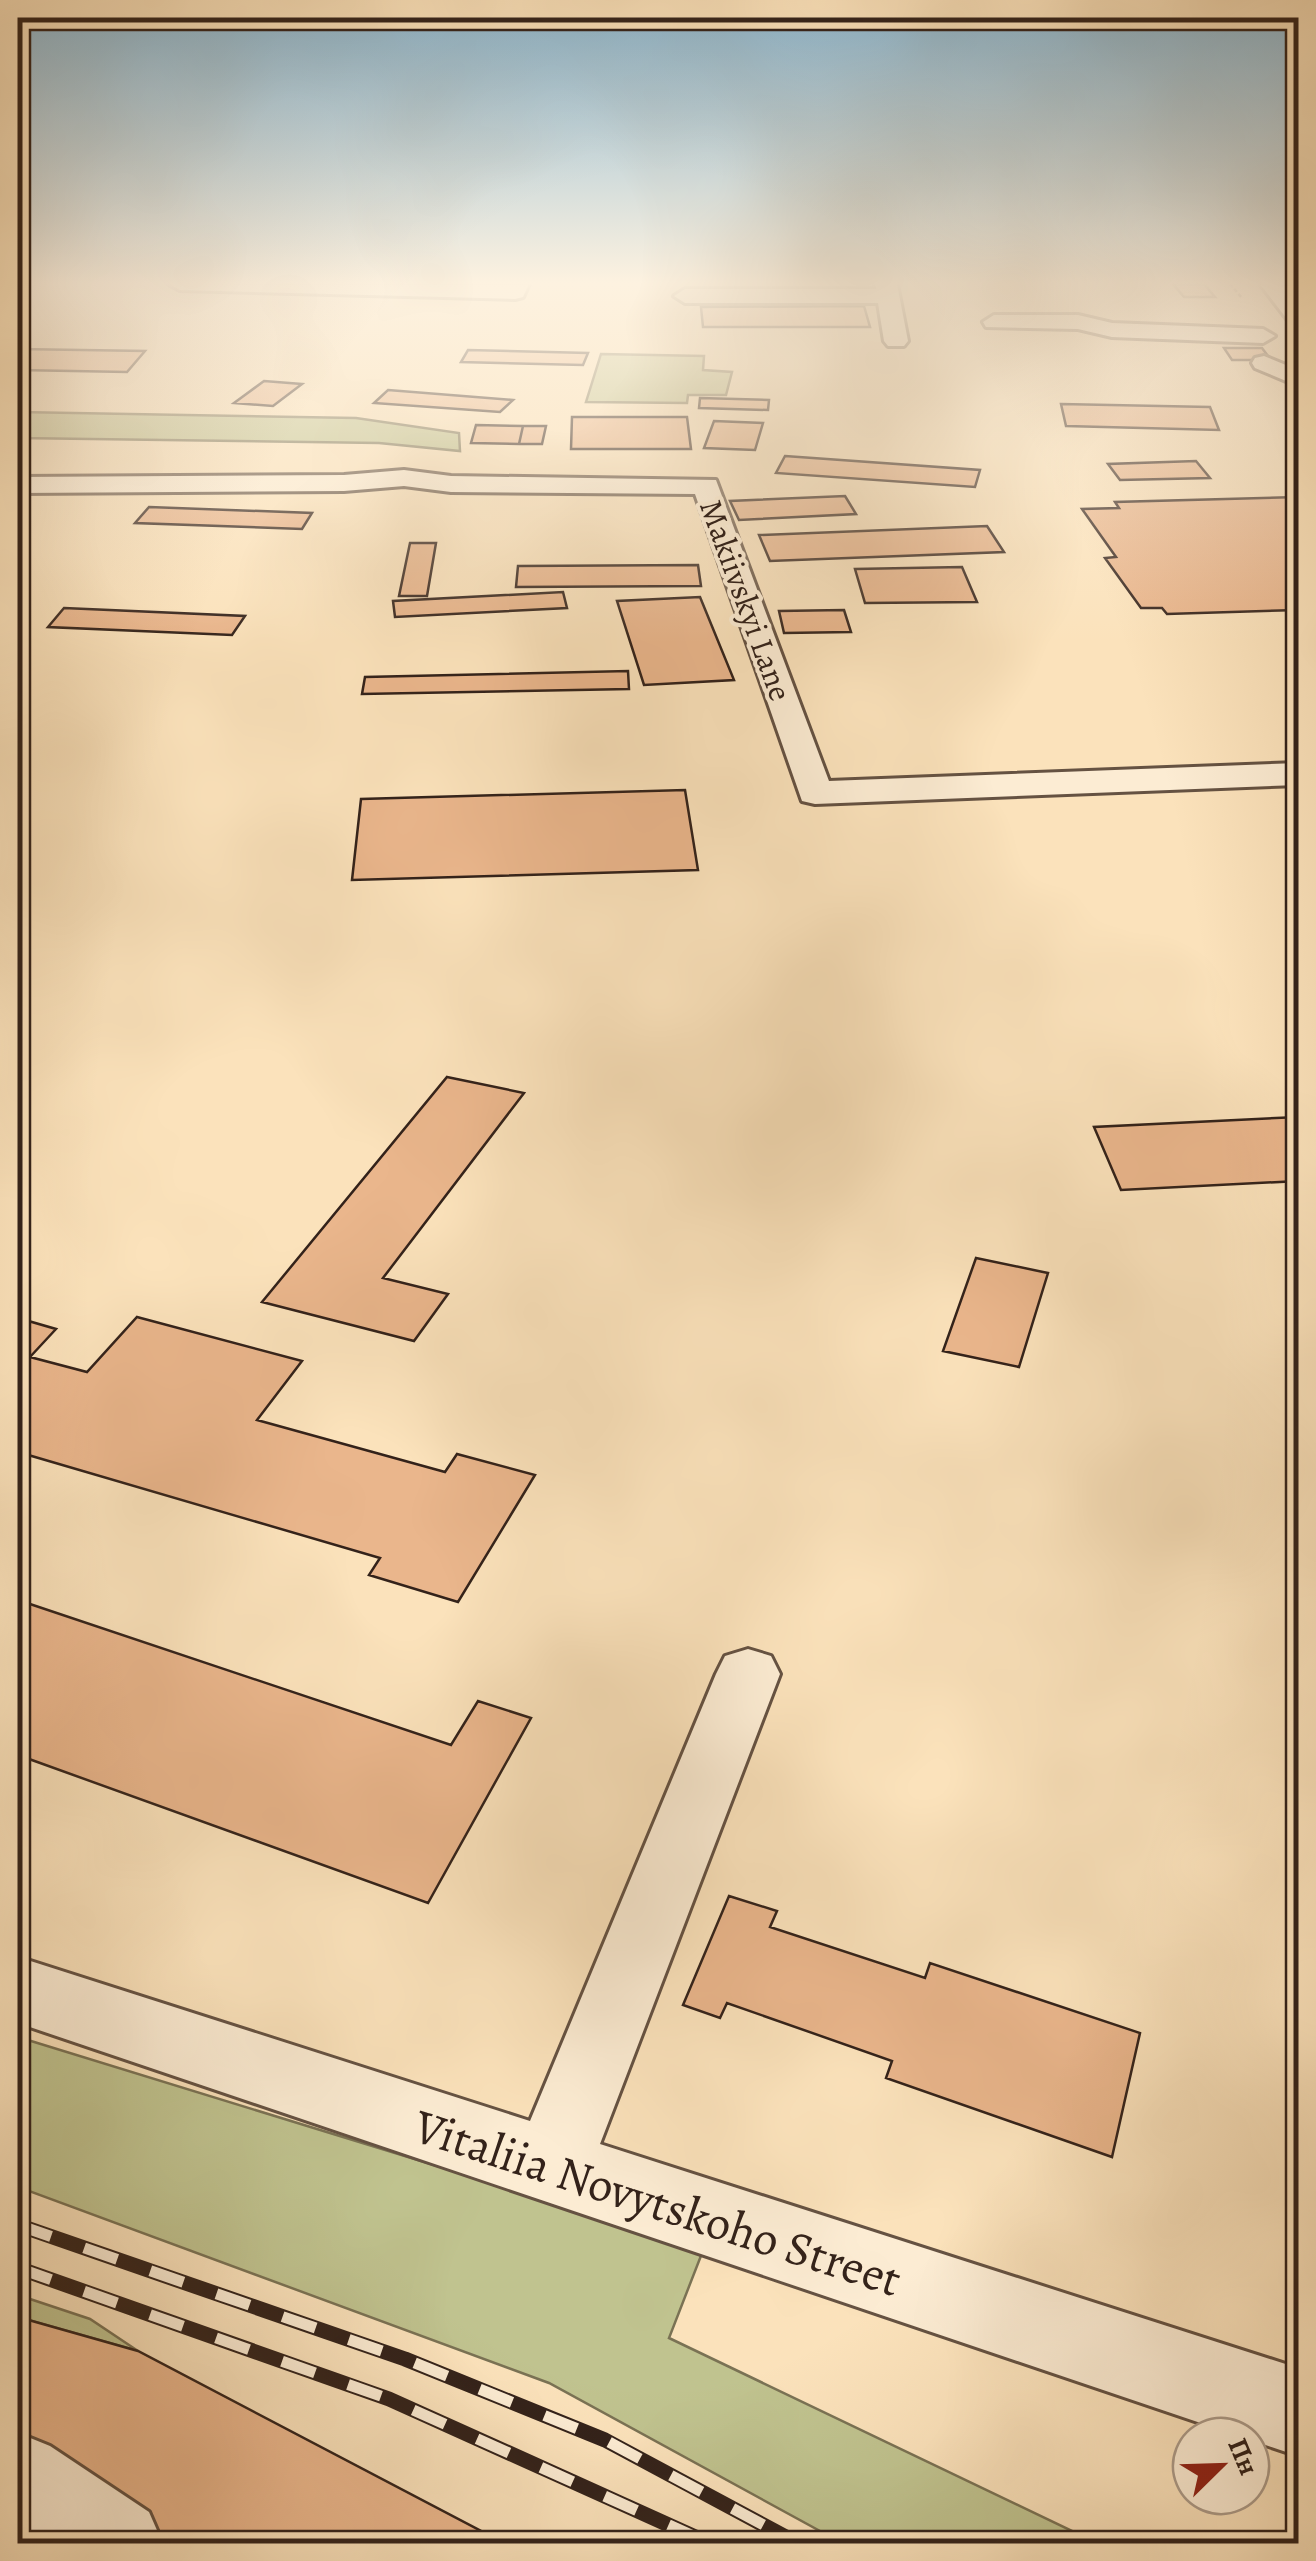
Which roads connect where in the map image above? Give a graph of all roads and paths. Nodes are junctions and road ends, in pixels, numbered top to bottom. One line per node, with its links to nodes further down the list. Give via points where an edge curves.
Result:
1 (18, 485): 2 (street, Makiivskyi Lane, via 404,478 706,486 815,793)
2 (1298, 774)
3 (748, 1674): 5 (street)
4 (18, 1990): 5 (street, Vitaliia Novytskoho Street)
5 (551, 2168): 6 (street, Vitaliia Novytskoho Street)
6 (1298, 2412)
7 (18, 2478): 8 (street)
8 (116, 2544)

